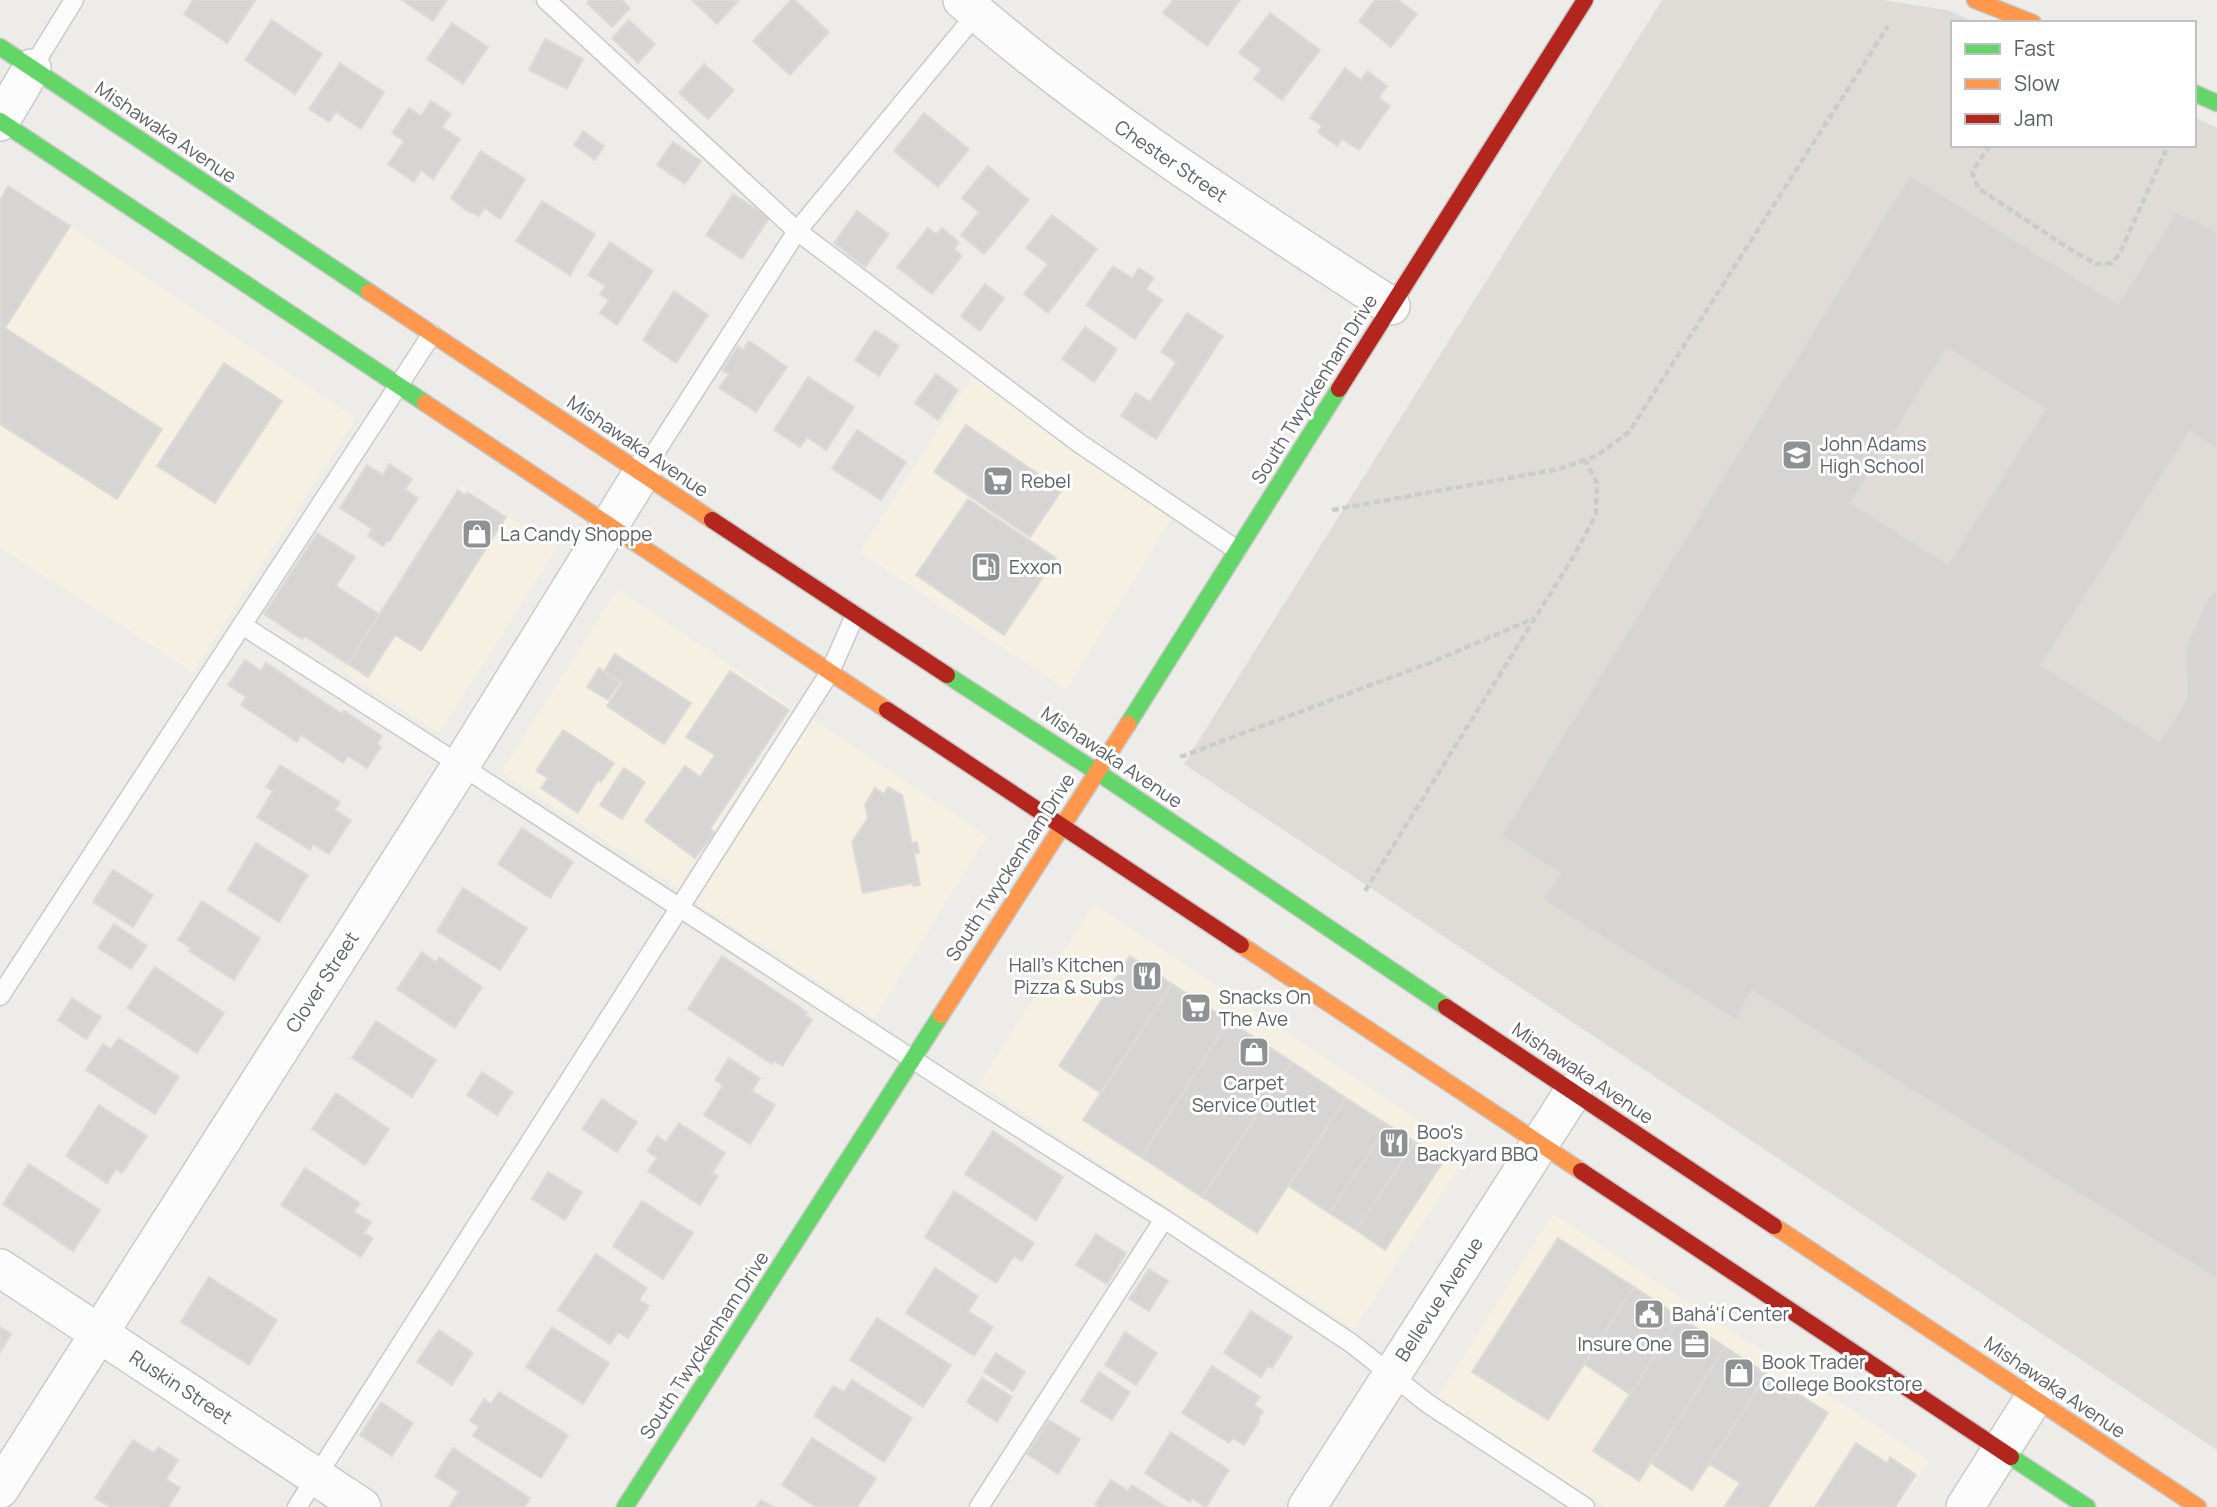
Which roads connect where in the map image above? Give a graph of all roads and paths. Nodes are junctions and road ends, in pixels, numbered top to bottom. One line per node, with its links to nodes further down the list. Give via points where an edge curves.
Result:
1 (74, 0): 9 (lane)
2 (545, 0): 15 (lane)
3 (1585, 0): 16 (main road, South Twyckenham Drive)
4 (1975, 0): 6 (main road)
5 (969, 7): 15 (lane); 16 (street, Chester Street, via 1109,118)
6 (2028, 21)
7 (1888, 26): 19 (path, via 1629,432)
8 (0, 47): 9 (main road, Mishawaka Avenue)
9 (32, 68): 12 (street); 17 (main road, Mishawaka Avenue)
10 (2196, 94): 11 (main road)
11 (2217, 103)
12 (0, 122): 18 (main road)
13 (1989, 147): 14 (path, via 1972,172 1978,188 2096,264 2112,263 2120,253)
14 (2166, 150)
15 (797, 231): 20 (lane); 23 (lane, via 1079,443)
16 (1391, 306): 23 (main road, South Twyckenham Drive)
17 (432, 334): 18 (lane); 20 (main road, Mishawaka Avenue)
18 (398, 386): 22 (main road); 26 (lane)
19 (1586, 460): 21 (path, via 1559,469); 25 (path, via 1597,483 1596,514)
20 (642, 474): 22 (street, Clover Street); 24 (main road, Mishawaka Avenue)
21 (1332, 510)
22 (609, 526): 27 (main road); 29 (street, Clover Street)
23 (1237, 550): 30 (main road, South Twyckenham Drive)
24 (855, 615): 27 (lane); 30 (main road, Mishawaka Avenue)
25 (1536, 618): 28 (path); 32 (path)
26 (242, 625): 29 (lane); 34 (lane)
27 (830, 672): 31 (main road); 33 (lane)
28 (1180, 757)
29 (461, 765): 33 (lane); 40 (street, Clover Street)
30 (1097, 772): 31 (main road, South Twyckenham Drive); 36 (main road, Mishawaka Avenue)
31 (1062, 826): 35 (main road, South Twyckenham Drive); 37 (main road)
32 (1366, 891)
33 (679, 908): 35 (lane); 45 (lane)
34 (0, 996)
35 (912, 1058): 38 (lane); 47 (main road, South Twyckenham Drive)
36 (1573, 1092): 37 (street, Bellevue Avenue); 42 (main road, Mishawaka Avenue)
37 (1539, 1144): 41 (street, Bellevue Avenue); 43 (main road)
38 (1164, 1219): 41 (lane); 48 (lane)
39 (0, 1268): 40 (street, Ruskin Street)
40 (98, 1333): 44 (street, Clover Street); 45 (street, Ruskin Street)
41 (1391, 1374): 49 (street, Bellevue Avenue); 50 (lane, via 1427,1403)
42 (2035, 1398): 43 (street); 53 (main road, Mishawaka Avenue)
43 (2001, 1450): 51 (street); 52 (main road)
44 (0, 1489)
45 (306, 1492): 46 (street, Ruskin Street)
46 (362, 1507)
47 (625, 1507)
48 (979, 1507)
49 (1307, 1507)
50 (1585, 1507)
51 (1965, 1507)
52 (2087, 1507)
53 (2198, 1507)

